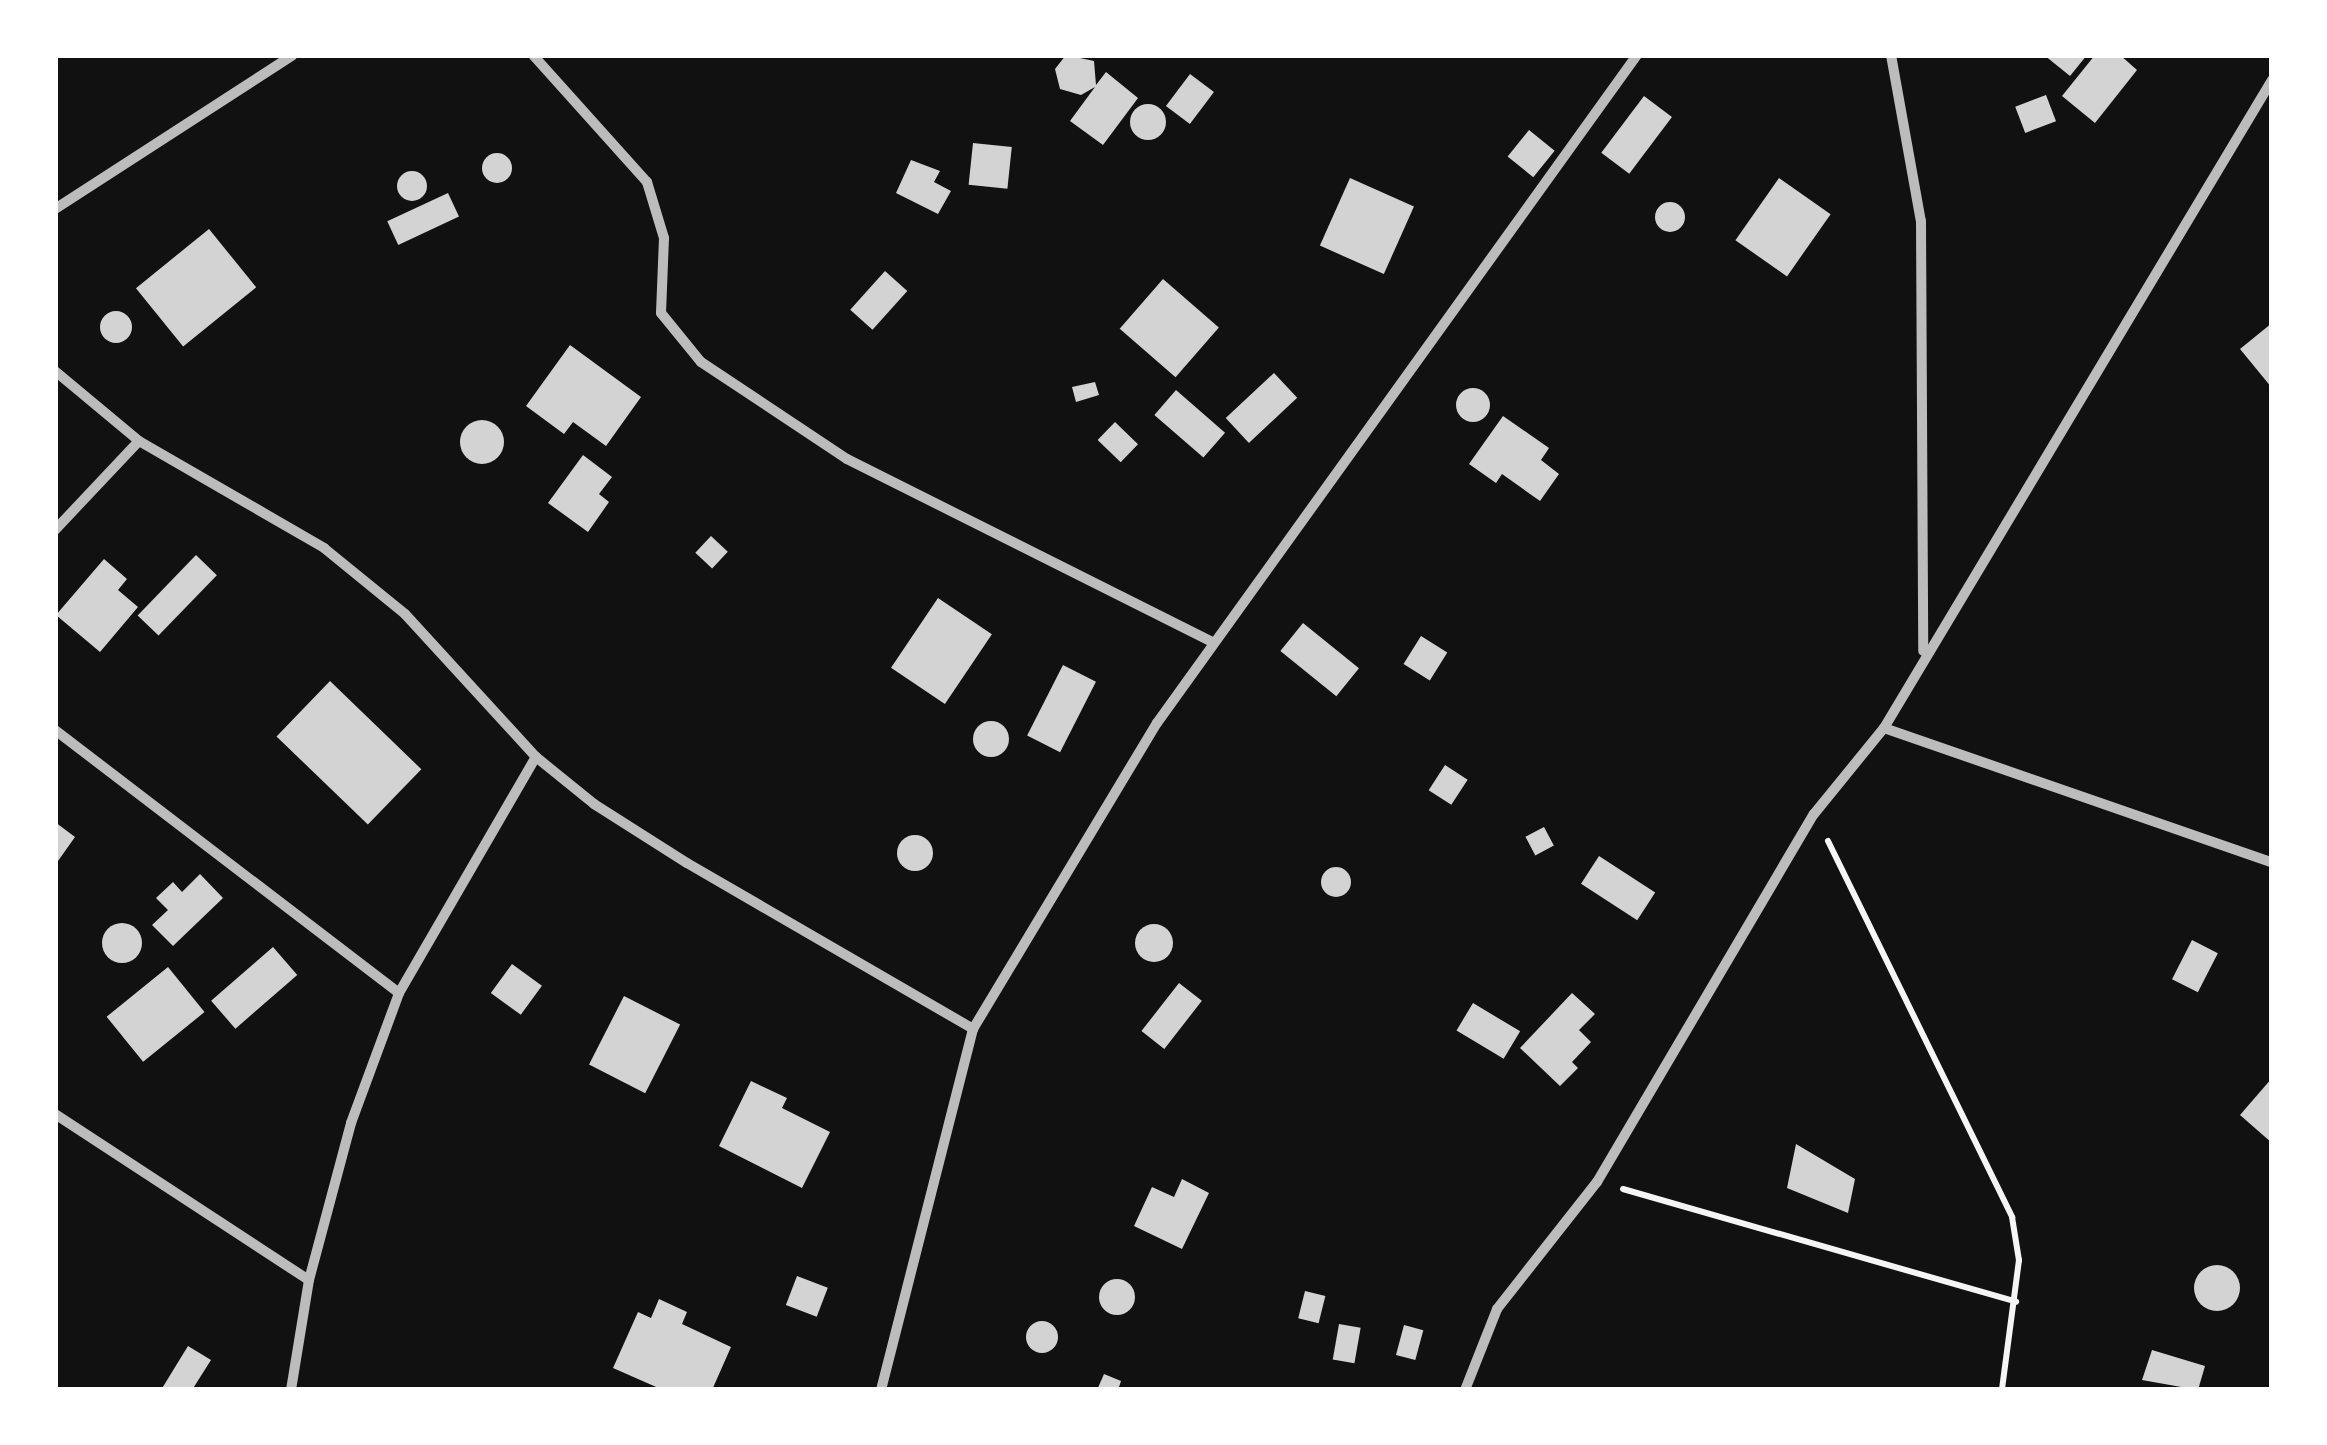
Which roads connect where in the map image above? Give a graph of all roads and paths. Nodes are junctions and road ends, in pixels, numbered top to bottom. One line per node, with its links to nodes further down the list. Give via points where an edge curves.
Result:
1 (294, 55): 6 (street)
2 (534, 55): 10 (street, via 647,182 664,238 662,314 701,362 847,460)
3 (1637, 55): 10 (street)
4 (1890, 55): 11 (street, via 1921,221)
5 (2272, 80): 11 (street)
6 (55, 208)
7 (55, 371): 8 (street)
8 (139, 441): 9 (street); 14 (street, via 324,548 405,614)
9 (55, 530)
10 (1212, 642): 18 (street, via 1115,789)
11 (1923, 655): 12 (street)
12 (1884, 728): 15 (street); 16 (street)
13 (55, 730): 17 (street)
14 (536, 757): 17 (street); 18 (street, via 594,804 687,863)
15 (1814, 814): 20 (street); 22 (path, via 2012,1217)
16 (2272, 862)
17 (399, 992): 21 (street, via 351,1123)
18 (972, 1030): 24 (street)
19 (55, 1114): 21 (street)
20 (1598, 1182): 22 (path); 25 (street, via 1496,1310)
21 (310, 1280): 23 (street)
22 (2016, 1302): 26 (path)
23 (292, 1390)
24 (881, 1390)
25 (1465, 1390)
26 (2002, 1390)

